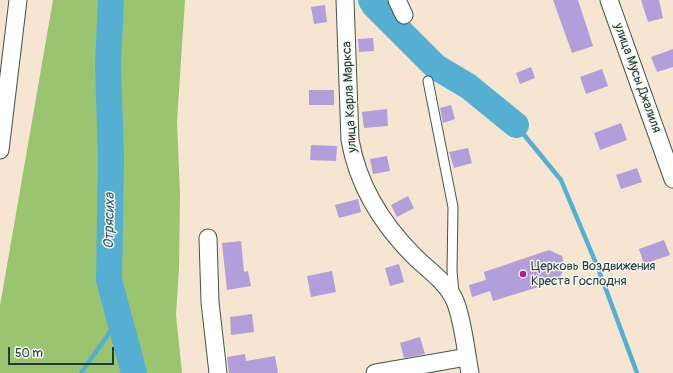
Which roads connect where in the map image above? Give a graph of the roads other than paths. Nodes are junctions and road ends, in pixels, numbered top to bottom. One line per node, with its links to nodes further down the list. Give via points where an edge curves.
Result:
1 (18, 0): 7 (street)
2 (345, 0): 10 (street, улица Карла Маркса, via 350,140 360,177 382,218 400,241 447,288)
3 (397, 0): 5 (street)
4 (608, 0): 8 (street, улица Мусы Джалиля)
5 (404, 16)
6 (428, 81): 10 (lane, via 453,207 452,271)
7 (0, 150)
8 (673, 179)
9 (208, 238): 12 (street, via 210,302)
10 (455, 301): 11 (street, улица Карла Маркса)
11 (468, 365): 13 (street)
12 (218, 373)
13 (375, 373)

